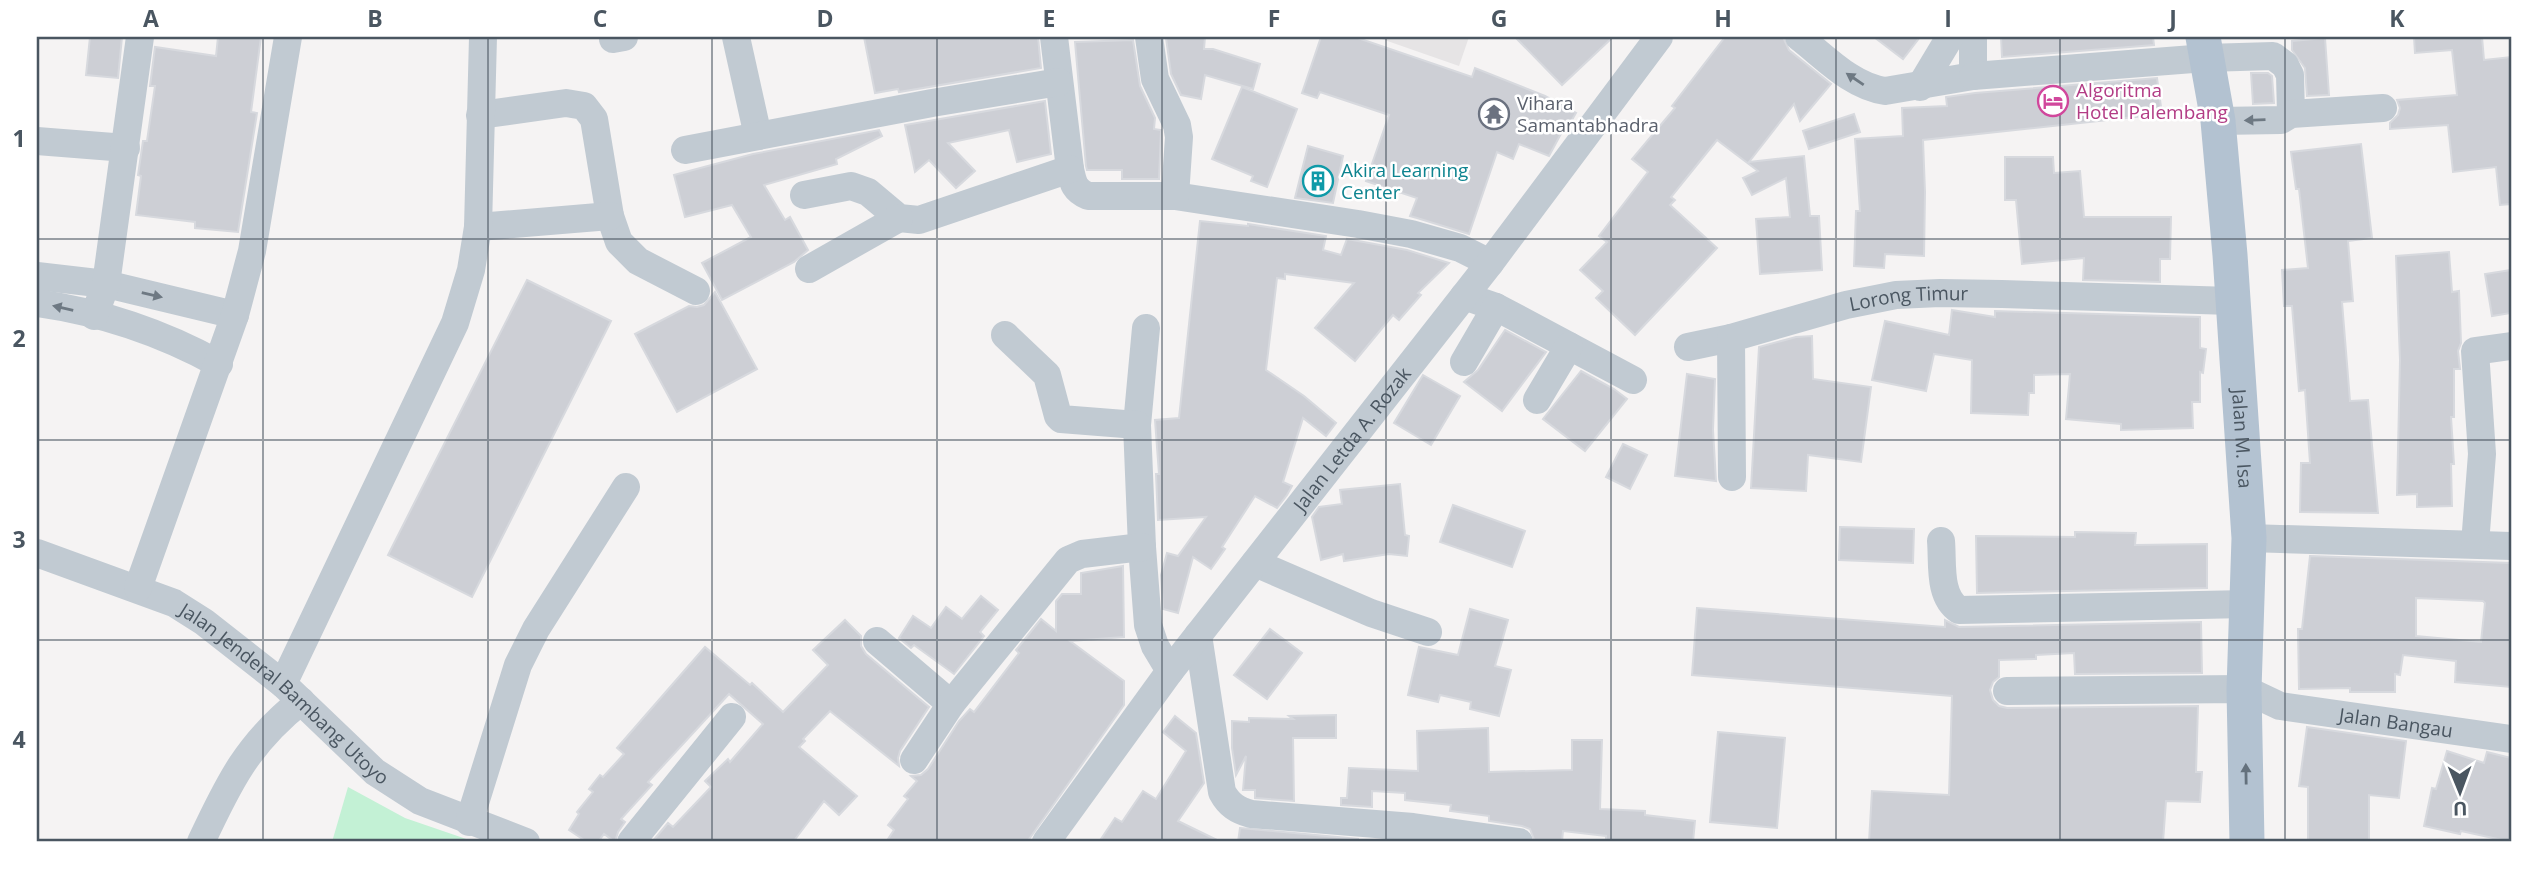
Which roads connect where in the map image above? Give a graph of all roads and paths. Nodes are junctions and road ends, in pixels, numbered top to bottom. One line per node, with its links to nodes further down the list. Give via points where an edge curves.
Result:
1 (140, 37): 21 (street)
2 (288, 37): 38 (street, via 251,251)
3 (484, 37): 17 (street)
4 (736, 37): 19 (street)
5 (1054, 37): 13 (street)
6 (1149, 37): 25 (street, via 1155,79 1179,137)
7 (1659, 37): 29 (street, Jalan Letda A. Rozak)
8 (1799, 37): 14 (street, one-way to 8, via 1871,89)
9 (1950, 37): 14 (street)
10 (1973, 37): 12 (street)
11 (2204, 47): 12 (street); 16 (street, via 2273,56 2285,65 2290,75); 18 (main road, Jalan M. Isa)
12 (1973, 76): 14 (street)
13 (1059, 82): 19 (street); 23 (street)
14 (1920, 87)
15 (2383, 108): 16 (street)
16 (2291, 114): 18 (street, one-way to 18, via 2281,120)
17 (480, 115): 26 (street, via 566,103 584,106 594,119); 28 (street)
18 (2218, 121): 35 (main road, Jalan M. Isa)
19 (758, 136): 22 (street)
20 (37, 141): 21 (street)
21 (126, 148): 32 (street)
22 (685, 150)
23 (1070, 169): 25 (street, via 1076,189 1088,196); 27 (street, via 919,220)
24 (804, 195): 27 (street, via 851,186 868,192)
25 (1175, 196): 29 (street, via 1411,234 1460,248)
26 (610, 216): 28 (street); 33 (street, via 619,242 638,261)
27 (899, 218): 30 (street)
28 (478, 228): 68 (street, via 455,323)
29 (1490, 263): 34 (street, Jalan Letda A. Rozak)
30 (809, 269)
31 (37, 276): 32 (street)
32 (106, 284): 38 (street, one-way to 38); 39 (street)
33 (696, 291)
34 (1464, 296): 37 (street); 59 (street, Jalan Letda A. Rozak)
35 (2232, 301): 42 (street, Lorong Timur, via 1907,295 1846,305); 53 (main road, Jalan M. Isa)
36 (37, 303): 39 (street, one-way to 36)
37 (1496, 307): 44 (street); 46 (street)
38 (235, 315): 47 (street)
39 (94, 316): 47 (street, via 185,345)
40 (1146, 328): 50 (street)
41 (1005, 335): 50 (street, via 1047,375 1061,419)
42 (1731, 338): 45 (street, Lorong Timur); 51 (street)
43 (2511, 345): 55 (street, via 2475,351 2482,454)
44 (1569, 346): 48 (street); 49 (street)
45 (1688, 347)
46 (1464, 362)
47 (219, 364): 60 (street)
48 (1633, 380)
49 (1537, 400)
50 (1137, 425): 57 (street)
51 (1732, 477)
52 (626, 487): 75 (street, via 518,665)
53 (2249, 538): 55 (street); 61 (main road, Jalan M. Isa)
54 (1941, 541): 61 (street, via 1946,596 1959,610)
55 (2475, 544): 56 (street)
56 (2511, 546)
57 (1142, 547): 65 (street, via 1148,625); 69 (street, via 1068,560)
58 (37, 553): 60 (street, Jalan Jenderal Bambang Utoyo)
59 (1255, 563): 62 (street); 63 (street, Jalan Letda A. Rozak)
60 (138, 588): 68 (street, Jalan Jenderal Bambang Utoyo, via 204,622)
61 (2247, 604): 66 (main road, Jalan M. Isa)
62 (1428, 632)
63 (1198, 635): 65 (street, Jalan Letda A. Rozak); 76 (street, via 1227,802 1251,814)
64 (877, 641): 69 (street)
65 (1170, 671): 80 (street, Jalan Letda A. Rozak)
66 (2244, 689): 67 (street); 70 (street, Jalan Bangau); 72 (main road, Jalan M. Isa)
67 (2007, 691)
68 (292, 692): 75 (street, Jalan Jenderal Bambang Utoyo, via 375,772 420,801); 77 (street, via 243,759)
69 (951, 704): 74 (street)
70 (2280, 705): 72 (street); 73 (street, Jalan Bangau)
71 (732, 717): 79 (street)
72 (2245, 725): 82 (main road, Jalan M. Isa, one-way to 72)
73 (2511, 739)
74 (914, 760)
75 (469, 822): 78 (street, Jalan Jenderal Bambang Utoyo)
76 (1413, 835): 81 (street)
77 (201, 842)
78 (526, 842)
79 (631, 842)
80 (1046, 842)
81 (1519, 842)
82 (2247, 842)

